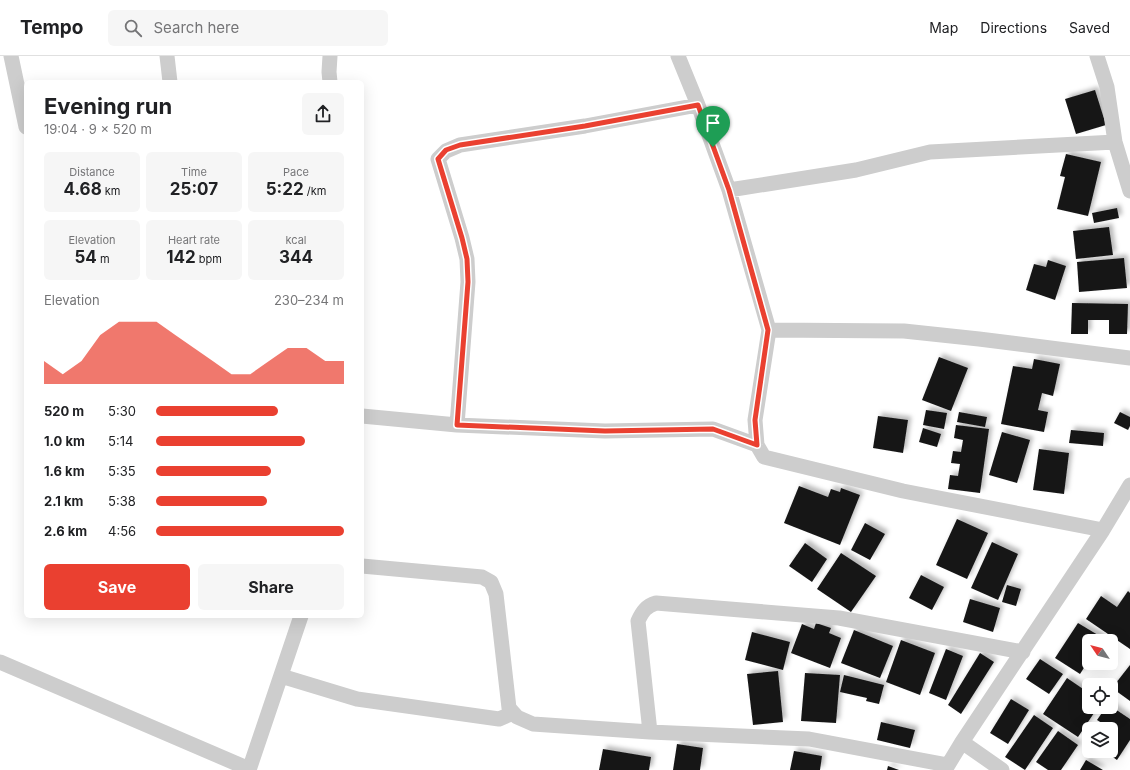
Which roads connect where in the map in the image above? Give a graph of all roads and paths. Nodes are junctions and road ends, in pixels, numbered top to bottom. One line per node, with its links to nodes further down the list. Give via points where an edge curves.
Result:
1 (11, 56): 9 (street)
2 (167, 56): 6 (street)
3 (330, 56): 7 (street)
4 (678, 56): 8 (street)
5 (1097, 56): 10 (street, via 1107,87)
6 (170, 80)
7 (330, 80)
8 (698, 105): 11 (street); 16 (street, via 460,145 446,150 438,159 467,259 468,282)
9 (24, 118)
10 (1115, 142): 11 (street, via 930,152 856,170); 12 (street)
11 (729, 190): 13 (street)
12 (1130, 191)
13 (768, 330): 14 (street, via 904,331); 17 (street, via 755,420)
14 (1130, 358)
15 (364, 416): 16 (street)
16 (457, 425): 17 (street, via 605,431 713,429)
17 (757, 445): 19 (street, via 764,457 864,482)
18 (1130, 485): 19 (street)
19 (1103, 530): 22 (street)
20 (364, 566): 25 (street, via 482,578 491,582 496,594 509,708)
21 (300, 618): 24 (street)
22 (1023, 652): 26 (street, via 839,618 656,603 643,611 638,621); 27 (street)
23 (0, 662): 29 (street)
24 (281, 676): 25 (street, via 357,699 499,719); 29 (street)
25 (513, 713): 26 (street, via 533,724)
26 (650, 732): 28 (street, via 808,739)
27 (962, 742): 28 (street); 30 (street)
28 (947, 767)
29 (249, 770)
30 (1002, 770)

